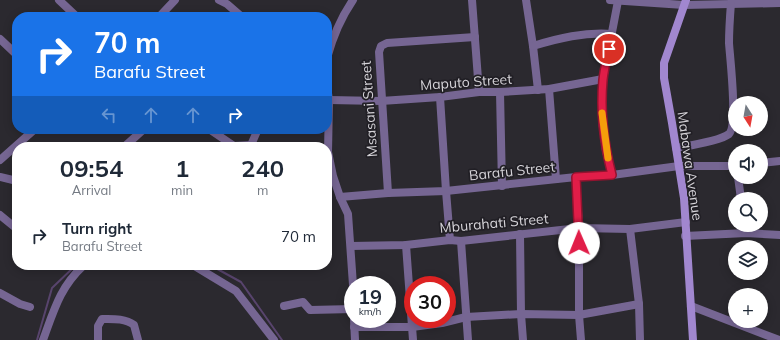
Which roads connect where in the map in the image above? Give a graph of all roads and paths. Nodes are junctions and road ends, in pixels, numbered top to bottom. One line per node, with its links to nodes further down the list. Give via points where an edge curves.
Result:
1 (59, 0): 13 (street)
2 (175, 0): 14 (street)
3 (219, 0): 15 (street)
4 (354, 0): 19 (street, via 342,15)
5 (472, 0): 17 (street)
6 (526, 0): 20 (street)
7 (610, 0): 8 (street)
8 (618, 0): 9 (street); 16 (street)
9 (635, 1): 10 (street)
10 (685, 2): 11 (street); 36 (street, Mabawa Avenue, via 664,64)
11 (731, 3): 12 (street); 36 (street, via 729,43 733,82 733,126 729,133 721,138)
12 (780, 3)
13 (72, 12)
14 (164, 12)
15 (236, 12)
16 (612, 34): 20 (street, via 580,34); 22 (street)
17 (475, 37): 25 (street); 29 (street, Msasani Street, via 387,43 381,46)
18 (0, 39): 21 (street)
19 (332, 40)
20 (533, 46): 24 (street)
21 (12, 50)
22 (603, 79): 23 (street, Maputo Street); 44 (street, via 602,120)
23 (549, 89): 24 (street, Maputo Street); 47 (street)
24 (538, 90): 26 (street, Maputo Street)
25 (479, 92): 26 (street, Maputo Street); 27 (street, Maputo Street)
26 (500, 92): 49 (street)
27 (440, 97): 29 (street, Maputo Street); 50 (street)
28 (332, 100): 29 (street, Maputo Street)
29 (381, 101): 51 (street, Msasani Street)
30 (29, 134): 33 (street)
31 (138, 134): 34 (street)
32 (216, 134): 35 (street)
33 (20, 142)
34 (130, 142)
35 (228, 142)
36 (676, 148): 41 (street, Mabawa Avenue)
37 (12, 149): 38 (street)
38 (0, 160)
39 (780, 161): 40 (street)
40 (768, 162)
41 (679, 166): 42 (street, Barafu Street); 44 (street, Barafu Street); 54 (street, Mabawa Avenue)
42 (728, 166)
43 (332, 171): 52 (street)
44 (612, 175): 46 (street, Barafu Street)
45 (0, 176): 48 (street)
46 (576, 177): 47 (street, Barafu Street); 56 (street)
47 (556, 179): 49 (street, Barafu Street)
48 (12, 180)
49 (502, 186): 50 (street, Barafu Street)
50 (446, 191): 51 (street, Barafu Street); 63 (street)
51 (388, 193): 52 (street, Barafu Street)
52 (340, 197): 66 (street, via 348,214)
53 (0, 215): 55 (street)
54 (686, 222): 57 (street, Mburahati Street); 62 (street, Mabawa Avenue)
55 (12, 226)
56 (579, 228): 57 (street, Mburahati Street); 60 (street, Mburahati Street); 78 (street)
57 (630, 229): 72 (street)
58 (728, 231): 62 (street)
59 (763, 232): 61 (street)
60 (520, 234): 64 (street, Mburahati Street); 77 (street)
61 (780, 235)
62 (685, 236): 74 (street, Mabawa Avenue)
63 (450, 240): 64 (street, Mburahati Street); 65 (street, Mburahati Street)
64 (461, 241): 79 (street)
65 (406, 245): 66 (street, Mburahati Street); 70 (street)
66 (351, 246): 69 (street)
67 (79, 270): 83 (street, via 60,295)
68 (201, 270): 86 (street, via 236,292)
69 (353, 276)
70 (408, 276)
71 (0, 293): 75 (street)
72 (639, 304): 78 (street); 92 (street)
73 (284, 306): 76 (street, via 302,302 310,310)
74 (691, 306): 93 (street, Mabawa Avenue); 94 (street)
75 (30, 307)
76 (344, 309)
77 (521, 314): 78 (street); 79 (street); 90 (street)
78 (579, 314): 91 (street)
79 (466, 317): 80 (street); 89 (street)
80 (456, 320)
81 (354, 328): 87 (street)
82 (412, 328): 88 (street)
83 (43, 340)
84 (98, 340): 85 (street, via 99,322 102,319 113,319 129,321 134,325)
85 (138, 340)
86 (274, 340)
87 (355, 340)
88 (413, 340)
89 (468, 340)
90 (523, 340)
91 (581, 340)
92 (640, 340)
93 (693, 340)
94 (779, 340)

